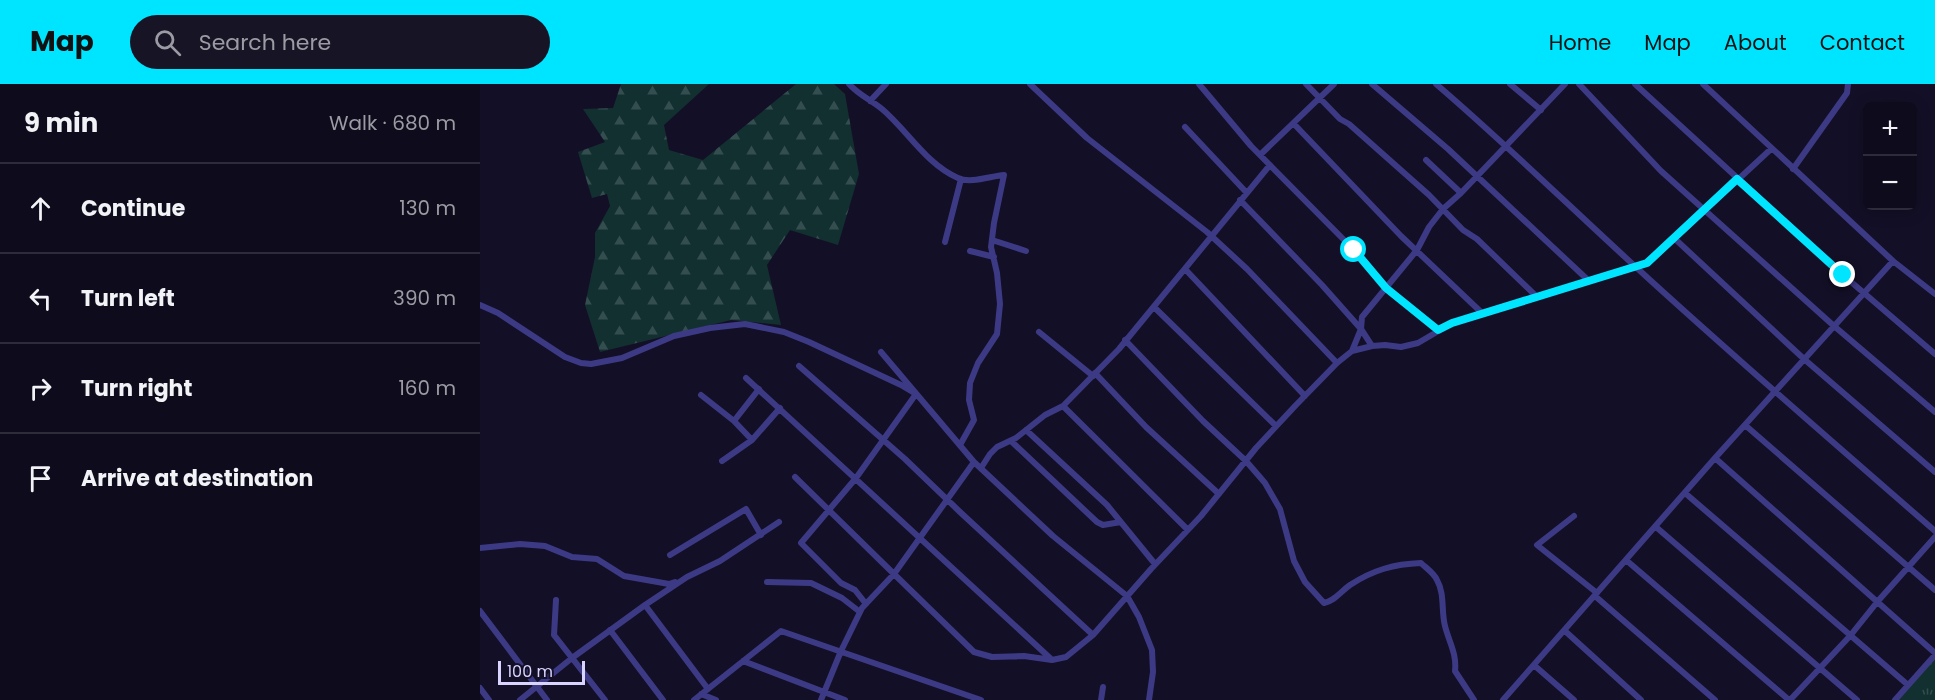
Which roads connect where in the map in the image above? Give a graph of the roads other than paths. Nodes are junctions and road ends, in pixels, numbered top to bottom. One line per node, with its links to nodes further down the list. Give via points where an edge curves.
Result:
1 (849, 84): 16 (street)
2 (886, 84): 16 (street)
3 (1030, 84): 34 (street, via 1087,138)
4 (1199, 84): 22 (street)
5 (1306, 84): 15 (street)
6 (1334, 84): 15 (street)
7 (1372, 84): 26 (street)
8 (1436, 84): 20 (street)
9 (1510, 84): 17 (street)
10 (1565, 84): 17 (street)
11 (1579, 84): 33 (street, via 1661,171)
12 (1635, 84): 28 (street)
13 (1703, 84): 21 (street)
14 (1848, 84): 25 (street, via 1847,93)
15 (1320, 99): 18 (street); 32 (street)
16 (870, 101): 27 (street, via 935,163)
17 (1541, 110): 20 (street)
18 (1294, 124): 22 (street); 38 (street)
19 (1185, 127): 29 (street)
20 (1506, 146): 26 (street); 43 (street)
21 (1771, 149): 25 (street); 28 (street)
22 (1260, 155): 24 (street)
23 (1426, 160): 30 (street)
24 (1270, 165): 29 (street); 46 (street)
25 (1793, 169): 42 (street)
26 (1477, 176): 30 (street); 45 (street)
27 (961, 179): 36 (street, via 1004,175); 37 (street)
28 (1737, 179): 33 (street); 47 (street)
29 (1246, 192): 31 (street)
30 (1461, 193): 32 (street)
31 (1240, 200): 34 (street); 54 (street)
32 (1443, 209): 38 (street); 49 (street)
33 (1704, 209): 35 (street); 53 (street)
34 (1213, 237): 44 (street); 63 (street)
35 (1674, 238): 43 (street, via 1647,263); 62 (street)
36 (992, 240): 40 (street); 41 (street)
37 (945, 242)
38 (1417, 250): 46 (street); 52 (street)
39 (970, 251): 41 (street)
40 (1026, 251)
41 (994, 256): 82 (street, via 1000,304 997,334 970,383 974,420)
42 (1893, 261): 47 (street); 48 (street)
43 (1636, 267): 45 (street); 68 (street)
44 (1185, 269): 51 (street); 71 (street)
45 (1589, 281): 49 (street)
46 (1386, 288): 54 (street, via 1362,317); 55 (street)
47 (1865, 292): 53 (street); 61 (street)
48 (1935, 294)
49 (1536, 296): 52 (street)
50 (480, 305): 69 (street, via 581,363 622,358 674,336 745,324 809,342)
51 (1154, 307): 57 (street); 77 (street)
52 (1482, 313): 55 (street)
53 (1834, 326): 62 (street); 74 (street)
54 (1361, 329): 58 (street); 59 (street)
55 (1438, 330): 58 (street, via 1418,344)
56 (1039, 332): 65 (street)
57 (1125, 340): 65 (street); 85 (street)
58 (1372, 346): 59 (street)
59 (1352, 351): 63 (street)
60 (881, 352): 69 (street)
61 (1935, 354)
62 (1804, 359): 68 (street); 88 (street)
63 (1336, 363): 71 (street)
64 (799, 366): 80 (street)
65 (1094, 374): 72 (street); 92 (street)
66 (746, 378): 67 (street)
67 (759, 389): 73 (street); 75 (street)
68 (1775, 392): 76 (street); 100 (street)
69 (916, 394): 80 (street); 82 (street)
70 (701, 395): 75 (street)
71 (1305, 396): 77 (street)
72 (1063, 406): 78 (street); 99 (street)
73 (780, 408): 79 (street); 90 (street)
74 (1935, 412)
75 (734, 421): 79 (street)
76 (1745, 425): 83 (street); 108 (street)
77 (1276, 426): 85 (street)
78 (1026, 430): 81 (street); 97 (street)
79 (752, 440): 84 (street)
80 (882, 441): 90 (street); 93 (street)
81 (1011, 441): 87 (street, via 997,447); 97 (street, via 1097,522)
82 (960, 446): 86 (street)
83 (1715, 458): 91 (street); 116 (street)
84 (722, 461)
85 (1246, 461): 92 (street); 151 (street, via 1280,509 1294,561 1305,582 1324,603 1333,601 1349,586 1379,569 1396,564 1421,563 1431,572 1442,596 1455,671)
86 (974, 462): 87 (street); 93 (street)
87 (981, 468): 114 (street, via 1053,536)
88 (1935, 472)
89 (795, 477): 94 (street)
90 (856, 478): 94 (street); 102 (street)
91 (1685, 493): 98 (street); 124 (street)
92 (1219, 494): 99 (street)
93 (948, 499): 102 (street); 123 (street)
94 (829, 511): 109 (street); 117 (street, via 801,543)
95 (1574, 516): 113 (street, via 1537,545)
96 (779, 522): 101 (street)
97 (1121, 522): 107 (street)
98 (1656, 527): 106 (street); 131 (street)
99 (1188, 530): 107 (street)
100 (1935, 531)
101 (761, 534): 105 (street, via 746,509); 110 (street)
102 (920, 537): 109 (street); 128 (street)
103 (1935, 537): 108 (street)
104 (480, 548): 110 (street, via 545,546 572,557 597,559 624,576 669,584)
105 (670, 555)
106 (1626, 560): 113 (street); 156 (street)
107 (1155, 564): 114 (street)
108 (1909, 567): 112 (street); 116 (street)
109 (894, 574): 117 (street); 128 (street, via 974,652 992,657)
110 (682, 580): 118 (street)
111 (766, 582): 120 (street, via 811,583)
112 (1935, 590)
113 (1596, 594): 122 (street); 155 (street)
114 (1126, 596): 123 (street); 150 (street, via 1152,650)
115 (556, 600): 127 (street, via 555,635)
116 (1878, 601): 124 (street); 126 (street)
117 (866, 604): 120 (street)
118 (645, 605): 121 (street); 136 (street)
119 (480, 611): 132 (street)
120 (860, 612): 125 (street)
121 (610, 630): 127 (street); 143 (street)
122 (1565, 631): 130 (street); 154 (street)
123 (1092, 635): 128 (street, via 1066,657)
124 (1850, 636): 131 (street); 133 (street)
125 (841, 651): 129 (street, via 781,631); 137 (street); 148 (street)
126 (1935, 654): 133 (street)
127 (572, 658): 132 (street); 142 (street)
128 (1052, 660)
129 (743, 661): 136 (street); 137 (street)
130 (1534, 666): 152 (street); 153 (street)
131 (1820, 666): 156 (street); 157 (street)
132 (537, 686): 140 (street); 141 (street)
133 (1908, 686): 158 (street)
134 (1102, 687): 149 (street)
135 (480, 688): 139 (street)
136 (708, 689): 138 (street)
137 (824, 692): 146 (street); 147 (street)
138 (701, 694): 144 (street); 145 (street)
139 (489, 700)
140 (520, 700)
141 (547, 700)
142 (605, 700)
143 (663, 700)
144 (694, 700)
145 (716, 700)
146 (821, 700)
147 (845, 700)
148 (981, 700)
149 (1101, 700)
150 (1149, 700)
151 (1474, 700)
152 (1503, 700)
153 (1574, 700)
154 (1641, 700)
155 (1715, 700)
156 (1790, 700)
157 (1857, 700)
158 (1895, 700)

